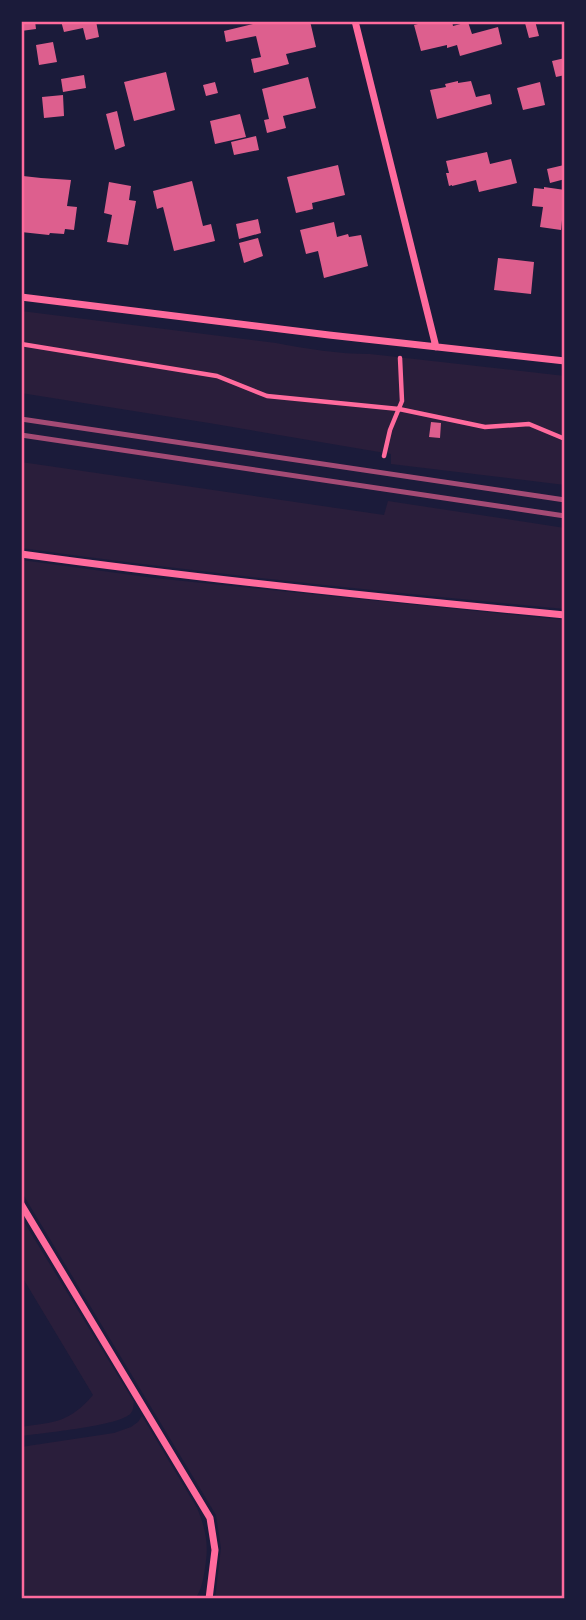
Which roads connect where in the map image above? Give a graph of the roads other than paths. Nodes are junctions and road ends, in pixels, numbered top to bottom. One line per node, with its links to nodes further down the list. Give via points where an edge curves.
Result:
1 (355, 21): 3 (street)
2 (21, 297): 3 (street)
3 (436, 347): 4 (street)
4 (565, 361)
5 (21, 554): 6 (street, via 155,573)
6 (565, 615)
7 (21, 1204): 8 (street, via 209,1518 215,1550)
8 (209, 1599)

